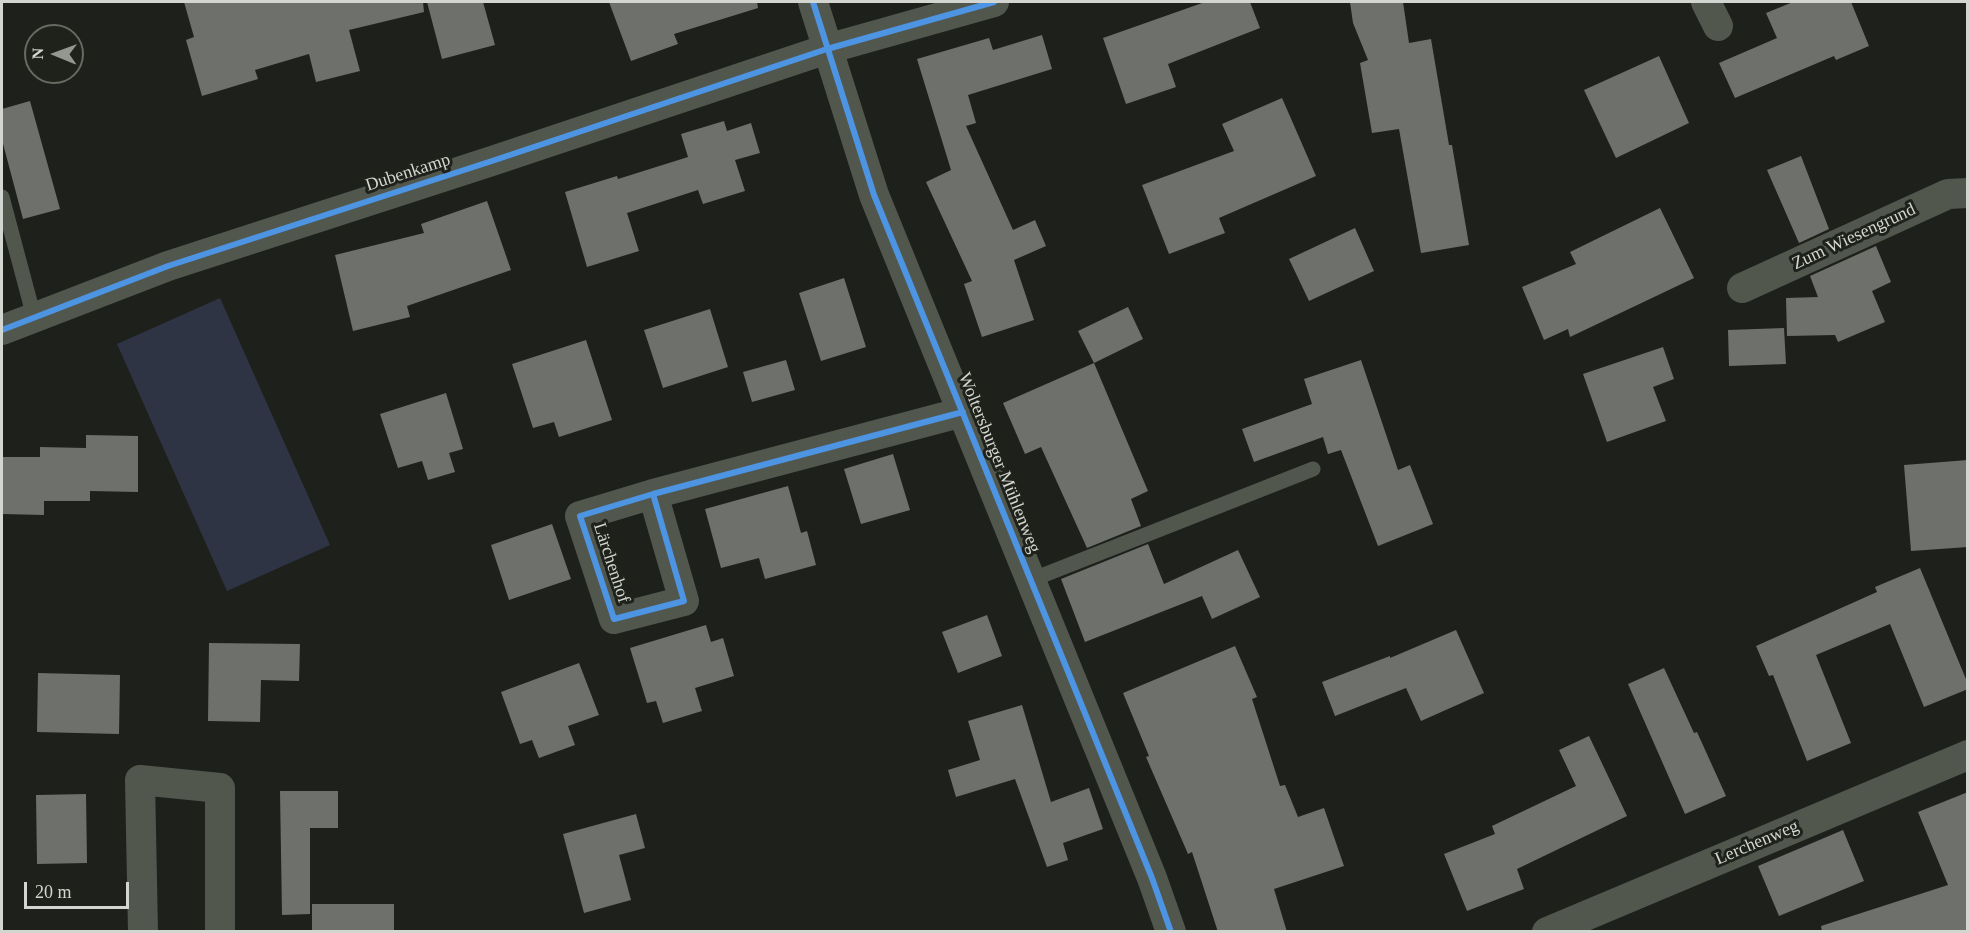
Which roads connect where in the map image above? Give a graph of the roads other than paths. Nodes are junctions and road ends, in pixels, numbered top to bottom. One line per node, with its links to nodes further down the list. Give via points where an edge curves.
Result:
1 (813, 2): 3 (street, Woltersburger Mühlenweg)
2 (994, 2): 3 (street, Dubenkamp)
3 (827, 49): 7 (street, Dubenkamp, via 168,266); 9 (street, Woltersburger Mühlenweg, via 874,195)
4 (1968, 193): 6 (street, Zum Wiesengrund, via 1948,194)
5 (2, 197): 7 (lane)
6 (1742, 288)
7 (34, 317): 8 (street, Dubenkamp)
8 (2, 330)
9 (963, 412): 11 (street); 12 (street, Woltersburger Mühlenweg)
10 (1313, 469): 12 (lane)
11 (653, 494)
12 (1031, 580): 16 (street, Woltersburger Mühlenweg)
13 (1968, 755): 17 (street, Lerchenweg)
14 (143, 932): 15 (street, via 140,780 220,789)
15 (220, 932)
16 (1171, 932)
17 (1547, 932)

